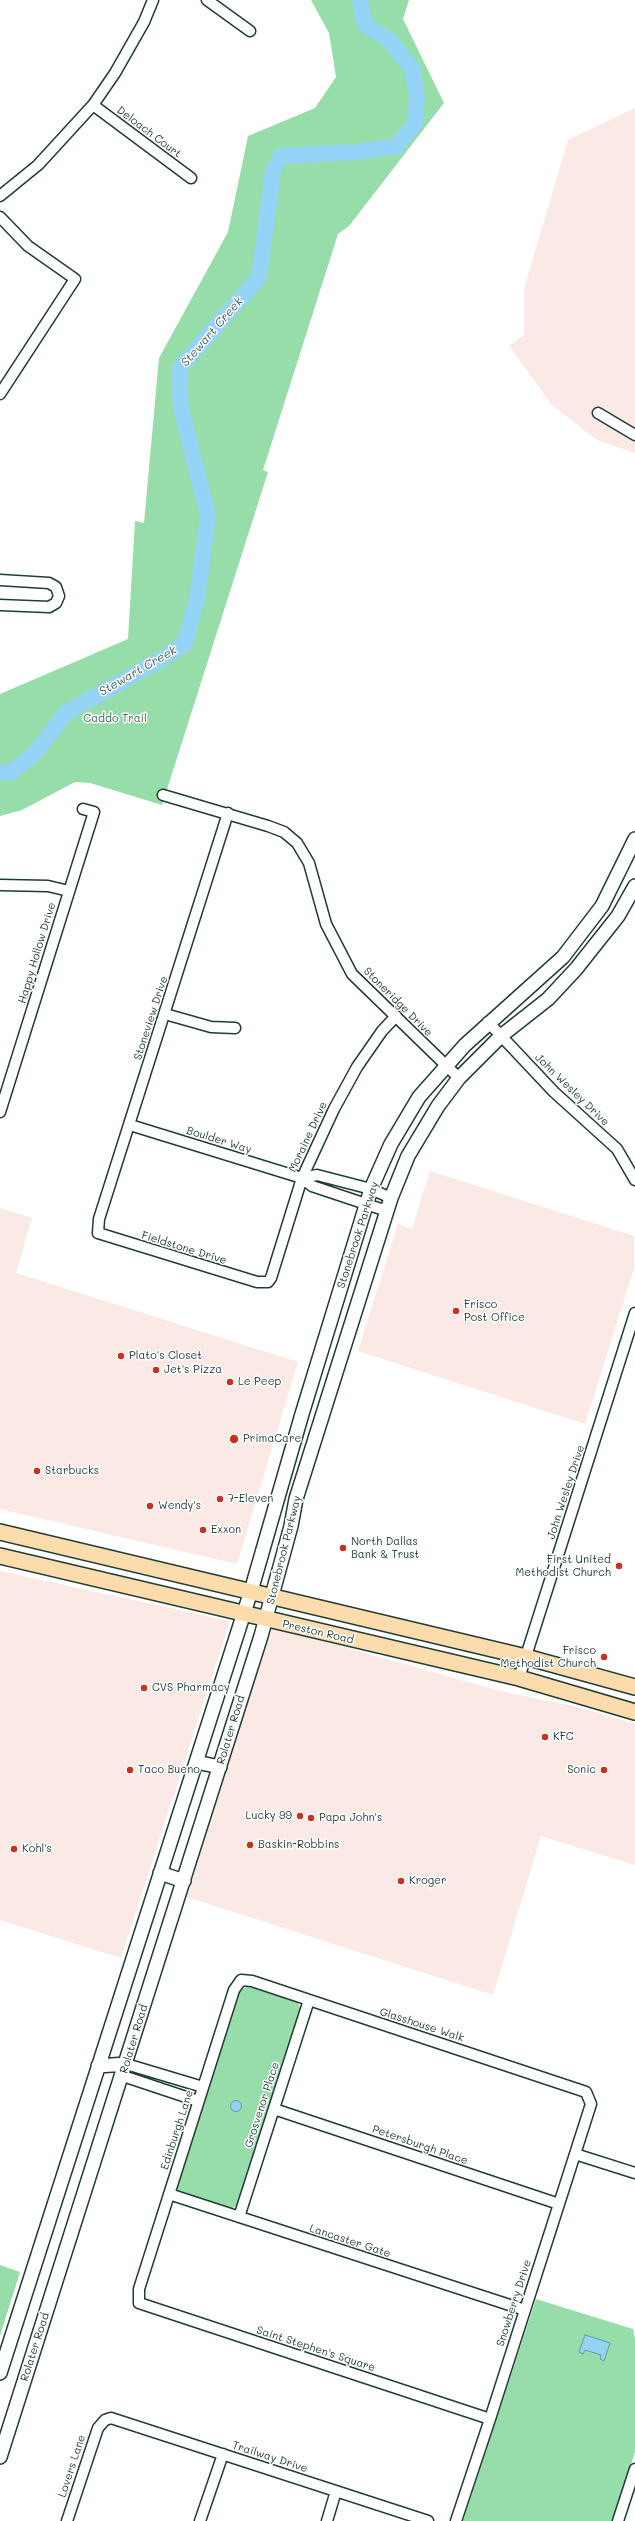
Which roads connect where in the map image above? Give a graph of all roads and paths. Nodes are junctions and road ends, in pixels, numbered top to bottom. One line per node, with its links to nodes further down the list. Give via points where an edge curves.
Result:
1 (153, 0): 4 (street, via 130,48)
2 (207, 0): 3 (street)
3 (250, 31)
4 (93, 105): 5 (street, Deloach Court); 6 (street, via 38,165)
5 (191, 178)
6 (0, 196)
7 (0, 217): 8 (street, via 28,246 75,279)
8 (0, 394)
9 (598, 413): 10 (street)
10 (635, 436)
11 (0, 580): 12 (street, via 49,583 56,587 59,596 56,603 49,607)
12 (0, 605)
13 (163, 795): 15 (street, Stoneridge Drive)
14 (82, 809): 19 (street, Happy Hollow Drive, via 94,812)
15 (228, 814): 24 (street, Stoneview Drive); 25 (street, Stoneridge Drive, via 284,832 297,843 309,863 326,924 352,974)
16 (635, 839): 20 (main road, Stonebrook Parkway)
17 (0, 885): 19 (street, via 48,886)
18 (635, 886): 21 (main road, Stonebrook Parkway)
19 (69, 891): 31 (street, Happy Hollow Drive)
20 (602, 906): 21 (main road); 22 (main road, Stonebrook Parkway)
21 (618, 916): 23 (main road, Stonebrook Parkway)
22 (593, 918): 23 (main road); 26 (main road, Stonebrook Parkway, via 563,957 533,986)
23 (609, 928): 28 (main road, Stonebrook Parkway, via 548,999)
24 (165, 1014): 27 (street, via 211,1027); 32 (street, Stoneview Drive)
25 (396, 1016): 29 (street, Stoneridge Drive); 33 (street, Moraine Drive, via 382,1031 358,1067 334,1109)
26 (488, 1022): 28 (street, John Wesley Drive); 29 (main road, Stonebrook Parkway)
27 (234, 1028)
28 (501, 1036): 30 (main road, Stonebrook Parkway); 34 (street, John Wesley Drive, via 554,1092 617,1149)
29 (444, 1066): 30 (street, Stoneridge Drive); 35 (main road, Stonebrook Parkway, via 419,1097 391,1144)
30 (459, 1078): 37 (main road, Stonebrook Parkway, via 421,1132 408,1156)
31 (0, 1112)
32 (130, 1124): 33 (street, Boulder Way); 38 (street, Stoneview Drive)
33 (302, 1178): 35 (street, Boulder Way, via 317,1176); 36 (street, Boulder Way, via 312,1186); 39 (street, Moraine Drive)
34 (635, 1180)
35 (371, 1189): 36 (main road, Stonebrook Parkway); 37 (street, Boulder Way)
36 (366, 1203): 37 (street, Boulder Way); 41 (main road, Stonebrook Parkway)
37 (389, 1205): 42 (main road, Stonebrook Parkway)
38 (96, 1229): 39 (street, Fieldstone Drive, via 98,1233 110,1238 256,1282)
39 (268, 1282)
40 (634, 1316): 53 (street, John Wesley Drive)
41 (330, 1327): 42 (main road); 43 (main road, Stonebrook Parkway)
42 (348, 1333): 44 (main road, Stonebrook Parkway)
43 (302, 1414): 44 (main road); 49 (main road, Stonebrook Parkway)
44 (321, 1421): 50 (main road, Stonebrook Parkway, via 296,1499)
45 (0, 1532): 46 (main road)
46 (48, 1544): 48 (main road); 49 (main road)
47 (0, 1556): 48 (main road, Preston Road)
48 (42, 1567): 51 (main road, Preston Road)
49 (251, 1591): 50 (main road); 51 (main road, Stonebrook Parkway)
50 (272, 1596): 52 (main road, Stonebrook Parkway); 53 (main road)
51 (244, 1615): 52 (main road, Preston Road); 57 (main road, Rolater Road)
52 (266, 1620): 54 (main road, Preston Road); 58 (main road, Rolater Road)
53 (526, 1657): 54 (street, John Wesley Drive); 55 (main road)
54 (519, 1678): 56 (main road, Preston Road)
55 (635, 1687)
56 (635, 1712)
57 (196, 1762): 58 (main road); 59 (main road, Rolater Road)
58 (220, 1767): 60 (main road, Rolater Road)
59 (160, 1873): 60 (main road); 63 (main road, Rolater Road)
60 (184, 1881): 64 (main road, Rolater Road)
61 (252, 1981): 62 (street, Glasshouse Walk); 65 (street, Edinburgh Lane, via 241,1980 236,1984)
62 (309, 2000): 66 (street, Glasshouse Walk); 68 (street, Grosvenor Place)
63 (98, 2066): 64 (main road); 76 (main road, Rolater Road)
64 (124, 2070): 65 (street); 67 (street); 80 (main road, Rolater Road)
65 (203, 2087): 67 (street, Edinburgh Lane)
66 (586, 2092): 69 (street, Snowberry Drive, via 591,2104)
67 (198, 2101): 71 (street, Edinburgh Lane)
68 (274, 2109): 72 (street, Petersburgh Place); 73 (street, Grosvenor Place)
69 (575, 2154): 70 (street); 72 (street, Snowberry Drive)
70 (635, 2173)
71 (169, 2194): 73 (street, Lancaster Gate); 74 (street, Edinburgh Lane, via 138,2292)
72 (559, 2204): 75 (street, Snowberry Drive)
73 (239, 2217): 75 (street, Lancaster Gate)
74 (138, 2300): 77 (street, Saint Stephen's Square, via 147,2307)
75 (525, 2310): 77 (street, Snowberry Drive)
76 (0, 2372)
77 (490, 2419): 87 (street, Snowberry Drive)
78 (105, 2420): 79 (street, Trailway Drive, via 110,2418); 83 (street, Lovers Lane, via 98,2428)
79 (223, 2454): 82 (street, Trailway Drive); 84 (street)
80 (0, 2457)
81 (635, 2469): 88 (street)
82 (336, 2491): 85 (street); 86 (street, Trailway Drive)
83 (67, 2521)
84 (200, 2521)
85 (327, 2521)
86 (428, 2521)
87 (456, 2521)
88 (618, 2521)

